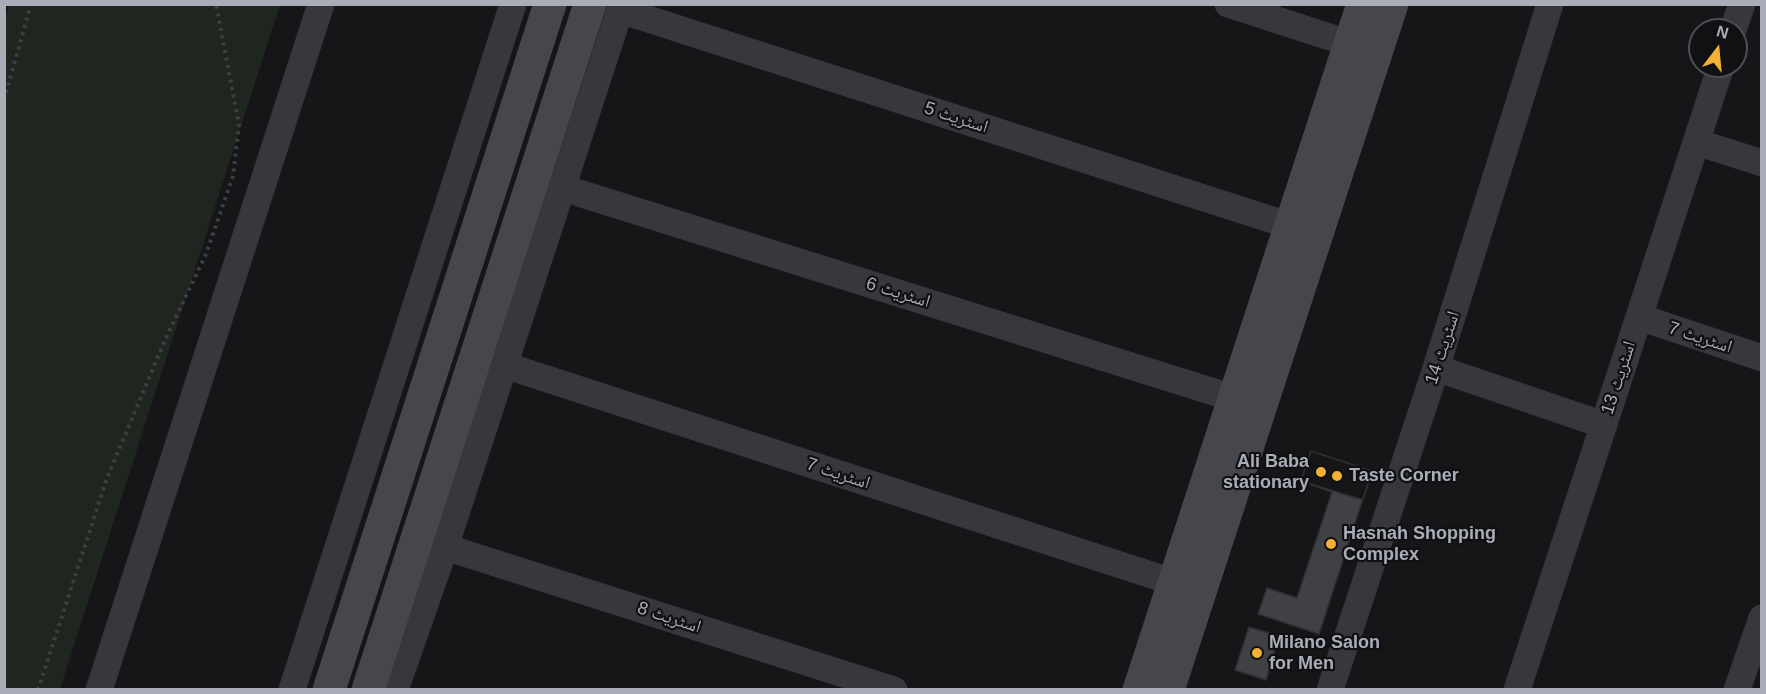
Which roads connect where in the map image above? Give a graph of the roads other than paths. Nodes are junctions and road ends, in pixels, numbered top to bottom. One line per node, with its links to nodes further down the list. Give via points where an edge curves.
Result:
1 (321, 4): 25 (street)
2 (513, 4): 26 (street)
3 (550, 4): 27 (street)
4 (1228, 4): 9 (street)
5 (1363, 4): 9 (street)
6 (1392, 4): 17 (street)
7 (1550, 4): 19 (street, اسٹریٹ 14)
8 (611, 6): 13 (street); 14 (street, اسٹریٹ 5); 28 (street)
9 (1351, 44): 14 (street)
10 (1718, 78): 11 (street, اسٹریٹ 13)
11 (1696, 142): 12 (street); 15 (street, اسٹریٹ 13)
12 (1761, 163)
13 (563, 189): 18 (street); 20 (street, اسٹریٹ 6)
14 (1291, 226): 17 (street)
15 (1639, 317): 16 (street, اسٹریٹ 7); 21 (street, اسٹریٹ 13)
16 (1761, 358)
17 (1261, 359): 20 (street); 32 (street)
18 (504, 365): 22 (street); 23 (street, اسٹریٹ 7)
19 (1436, 368): 21 (street); 33 (street, اسٹریٹ 14)
20 (1233, 398): 23 (street)
21 (1604, 425): 34 (street, اسٹریٹ 13)
22 (445, 547): 29 (street); 30 (street, اسٹریٹ 8)
23 (1173, 582): 31 (street)
24 (1761, 618): 35 (street)
25 (99, 690)
26 (292, 690)
27 (329, 690)
28 (368, 690)
29 (395, 690)
30 (894, 690)
31 (1139, 690)
32 (1168, 690)
33 (1330, 690)
34 (1517, 690)
35 (1737, 690)

